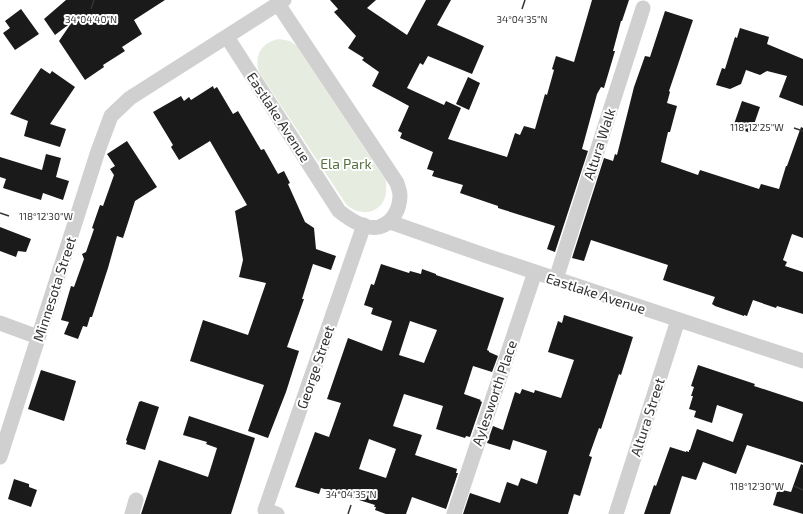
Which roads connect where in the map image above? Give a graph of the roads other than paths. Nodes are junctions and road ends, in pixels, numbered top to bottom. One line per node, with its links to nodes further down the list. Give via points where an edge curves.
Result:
1 (281, 2): 3 (street, Minnesota Street); 4 (street, via 397,183 400,194 398,211)
2 (642, 8): 7 (street, Altura Walk)
3 (227, 37): 5 (street, Eastlake Avenue, via 339,211 349,219); 10 (street, Minnesota Street, via 130,98 111,116)
4 (390, 222): 5 (street, Eastlake Avenue, via 378,227); 6 (street, Eastlake Avenue)
5 (364, 225): 13 (street, George Street)
6 (535, 272): 7 (street, Eastlake Avenue); 14 (street, Aylesworth Place)
7 (556, 280): 8 (street, Eastlake Avenue)
8 (678, 320): 11 (street, Eastlake Avenue); 15 (street, Altura Street)
9 (0, 323): 10 (street)
10 (38, 337): 12 (street, Minnesota Street)
11 (803, 361)
12 (0, 457)
13 (271, 512)
14 (454, 514)
15 (616, 514)

